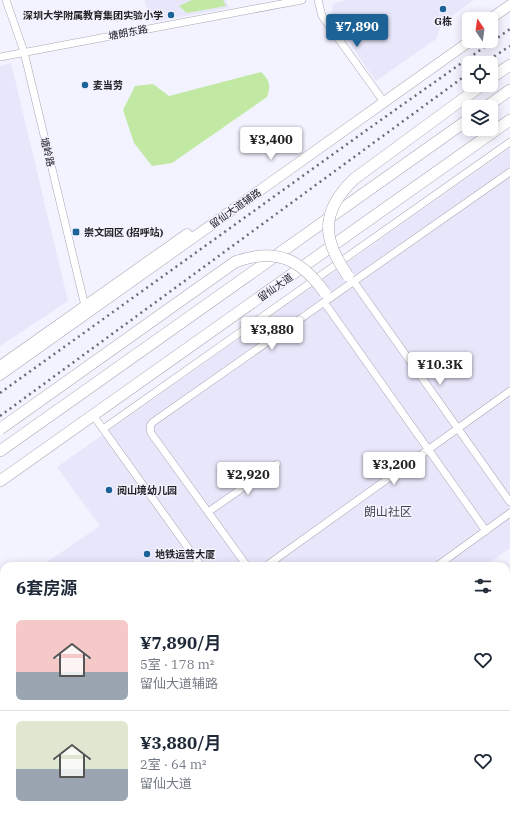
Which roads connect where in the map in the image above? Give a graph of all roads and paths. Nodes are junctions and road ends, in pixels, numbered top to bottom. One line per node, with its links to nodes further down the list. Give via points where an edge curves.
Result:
1 (6, 0): 10 (street, 塘岭路)
2 (302, 0): 10 (street, 塘朗东路)
3 (318, 0): 16 (street, via 322,16)
4 (510, 5): 6 (main road)
5 (510, 12): 7 (main road)
6 (498, 13)
7 (498, 21)
8 (462, 39): 16 (main road, 留仙大道辅路)
9 (462, 46): 16 (main road, 留仙大道辅路)
10 (24, 52): 11 (street, 塘朗东路); 24 (street, 塘岭路)
11 (0, 57)
12 (510, 65): 13 (main road)
13 (498, 73)
14 (510, 90): 17 (main road)
15 (472, 92): 22 (main road, bridge, via 354,179 336,198 329,231 333,251)
16 (382, 99): 24 (main road, 留仙大道辅路); 26 (main road, 留仙大道辅路)
17 (496, 100)
18 (510, 120): 28 (main road, 留仙大道)
19 (462, 124): 33 (main road)
20 (510, 142): 31 (street)
21 (510, 172): 22 (street)
22 (351, 280): 23 (street); 29 (street)
23 (326, 298): 30 (main road, bridge, via 307,270 282,257 260,255 236,262); 32 (street); 37 (street, via 150,426 151,432)
24 (85, 306): 25 (main road, 留仙大道辅路)
25 (0, 366)
26 (0, 375)
27 (510, 391): 29 (street)
28 (93, 415): 31 (street); 35 (main road, 留仙大道)
29 (458, 428): 32 (street); 36 (street)
30 (0, 429)
31 (103, 429): 40 (street)
32 (428, 450): 39 (street); 42 (street)
33 (0, 451)
34 (278, 464): 37 (street)
35 (0, 481)
36 (510, 502)
37 (208, 512): 41 (street)
38 (510, 513): 39 (street)
39 (486, 531): 43 (street)
40 (198, 562)
41 (244, 562)
42 (272, 562)
43 (443, 562)

